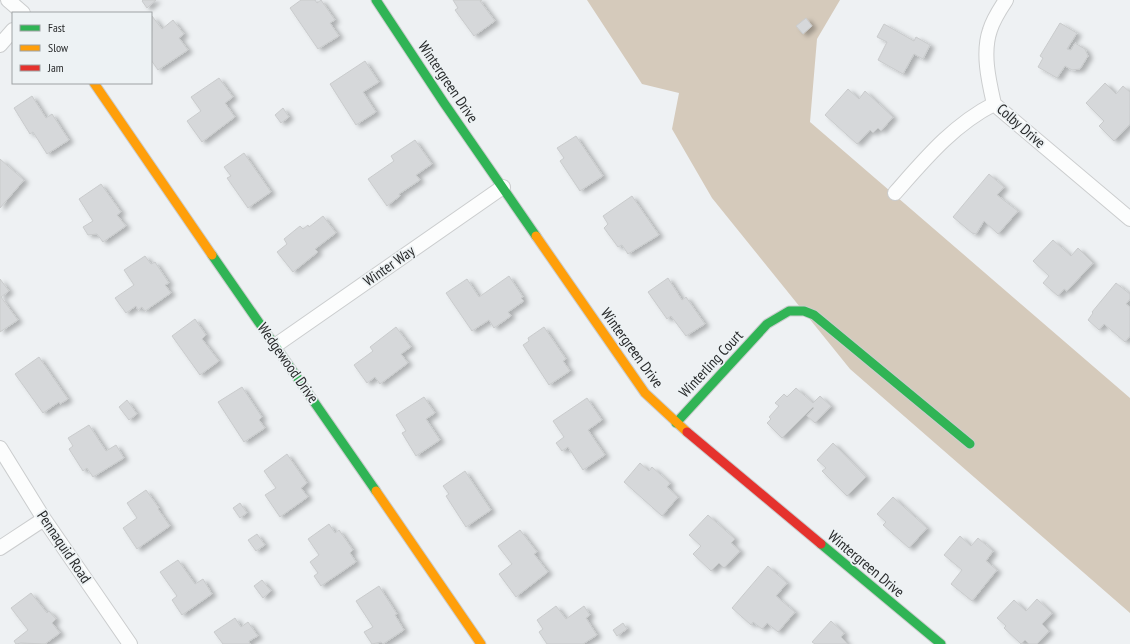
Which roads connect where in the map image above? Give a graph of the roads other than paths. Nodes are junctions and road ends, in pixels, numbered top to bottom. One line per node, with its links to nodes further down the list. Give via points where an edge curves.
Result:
1 (8, 0): 4 (street)
2 (376, 0): 9 (street, Wintergreen Drive)
3 (1006, 0): 8 (street, Colby Drive, via 990,30 987,52 989,84)
4 (23, 12)
5 (12, 31): 6 (street)
6 (0, 44)
7 (95, 84): 12 (street, Wedgewood Drive)
8 (994, 104): 10 (street, via 977,113 931,151); 11 (street, Colby Drive)
9 (503, 186): 12 (street, Winter Way); 13 (street, Wintergreen Drive, via 645,393)
10 (895, 193)
11 (1130, 219)
12 (276, 345): 19 (street, Wedgewood Drive)
13 (676, 423): 14 (street, Winterling Court, via 767,324 789,311 804,311 814,315); 20 (street, Wintergreen Drive)
14 (970, 444)
15 (0, 448): 16 (street, Pennaquid Road)
16 (44, 519): 17 (street); 18 (street, Pennaquid Road)
17 (0, 548)
18 (130, 644)
19 (481, 644)
20 (941, 644)

